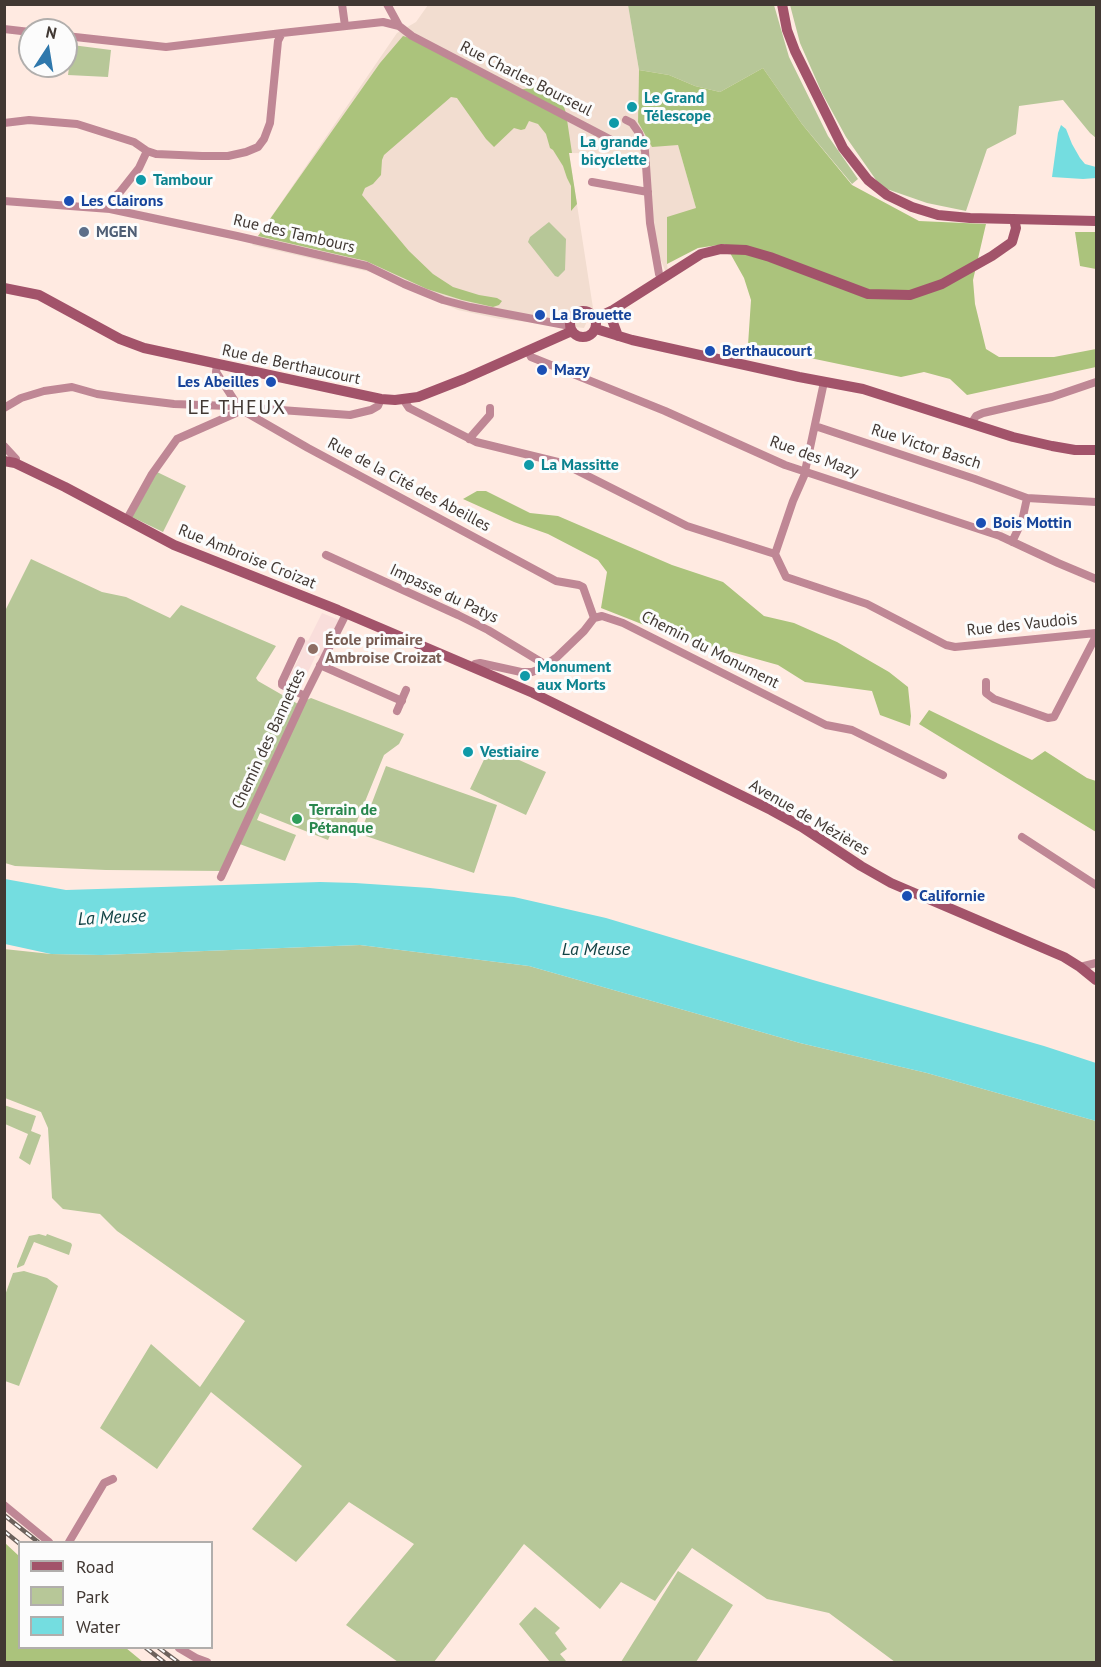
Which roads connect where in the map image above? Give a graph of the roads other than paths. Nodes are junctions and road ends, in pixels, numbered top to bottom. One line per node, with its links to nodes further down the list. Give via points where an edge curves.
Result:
1 (342, 4): 4 (street)
2 (387, 4): 5 (street)
3 (782, 4): 18 (main road, via 787,30 806,75 843,148 868,180 887,195 938,215)
4 (345, 26): 5 (street, via 383,22); 7 (street)
5 (399, 26): 10 (street, Rue Charles Bourseul, via 621,145 627,146)
6 (78, 37): 7 (street, via 166,47)
7 (280, 37): 11 (street, via 270,123 258,147 228,156)
8 (626, 120): 10 (street)
9 (4, 123): 11 (street, via 29,120 76,124 134,142)
10 (640, 137): 14 (street)
11 (147, 152): 13 (street)
12 (592, 182): 14 (street)
13 (120, 192): 16 (street); 17 (street)
14 (648, 192): 20 (street)
15 (4, 201): 16 (street, Rue des Tambours)
16 (102, 208): 17 (street, Rue des Tambours)
17 (122, 211): 24 (street, Rue des Tambours, via 367,266 443,300)
18 (1014, 219): 19 (main road); 20 (main road, via 1012,242 942,284 910,296 868,294 746,250 721,249 701,254)
19 (1096, 220)
20 (661, 278): 22 (main road)
21 (4, 288): 27 (main road, Rue de Berthaucourt, via 39,296 120,339)
22 (613, 310): 23 (main road); 25 (main road)
23 (596, 324): 24 (main road, via 593,333 585,337 576,335); 24 (main road, via 590,312 581,310 570,321); 25 (main road)
24 (571, 328): 26 (main road, Rue de Berthaucourt)
25 (618, 336): 28 (main road)
26 (528, 351): 31 (main road, Rue de Berthaucourt, via 418,397); 41 (street, Rue des Mazy, via 531,357)
27 (217, 364): 30 (main road, Rue de Berthaucourt); 34 (street, Rue de la Cité des Abeilles, via 216,372)
28 (824, 382): 35 (main road, via 863,389); 36 (street)
29 (1096, 382): 35 (street, via 983,413)
30 (381, 399): 31 (main road, Rue de Berthaucourt); 34 (street, via 371,410 350,415)
31 (403, 399): 37 (street, via 409,408)
32 (4, 408): 34 (street, via 21,398 72,387 125,398)
33 (490, 408): 37 (street, via 490,415)
34 (240, 409): 44 (street, via 177,439); 50 (street, Rue de la Cité des Abeilles, via 556,581 583,587)
35 (971, 424): 39 (main road, via 1053,446)
36 (814, 426): 41 (street); 42 (street, Rue Victor Basch)
37 (470, 439): 47 (street, via 562,463 687,526)
38 (4, 446): 40 (street, via 16,459)
39 (1096, 450)
40 (10, 462): 44 (main road, Rue Ambroise Croizat)
41 (804, 472): 45 (street, Rue des Mazy); 47 (street)
42 (1027, 498): 43 (street, Rue Victor Basch); 45 (street)
43 (1096, 502)
44 (127, 519): 49 (main road, Rue Ambroise Croizat, via 174,544)
45 (1012, 542): 48 (street, Rue des Mazy)
46 (326, 555): 54 (street, Impasse du Patys, via 488,630)
47 (775, 555): 51 (street, Rue des Vaudois, via 786,577 867,604 946,645)
48 (1096, 579)
49 (346, 614): 53 (street, Chemin des Bannettes); 55 (main road, Rue Ambroise Croizat)
50 (594, 618): 54 (street); 61 (street, Chemin du Monument, via 602,616 623,623 826,725 852,730)
51 (1096, 635): 56 (street, via 1054,717 994,699 986,693)
52 (301, 641): 58 (street, via 282,685)
53 (321, 665): 58 (street, Chemin des Bannettes); 59 (street)
54 (546, 665): 55 (street, via 532,672 480,663)
55 (473, 667): 66 (main road, Avenue de Mézières, via 771,810 891,883)
56 (986, 682)
57 (406, 690): 59 (street)
58 (305, 696): 63 (street, Chemin des Bannettes)
59 (402, 701): 60 (street)
60 (397, 711)
61 (943, 775)
62 (1022, 837): 64 (street)
63 (221, 877)
64 (1096, 885)
65 (1096, 963): 66 (street)
66 (1080, 967): 67 (main road, Avenue de Mézières)
67 (1096, 980)
68 (113, 1479): 71 (street, via 104,1483)
69 (4, 1505): 70 (street)
70 (49, 1541)
71 (70, 1541)
72 (182, 1649): 73 (street)
73 (207, 1662)

